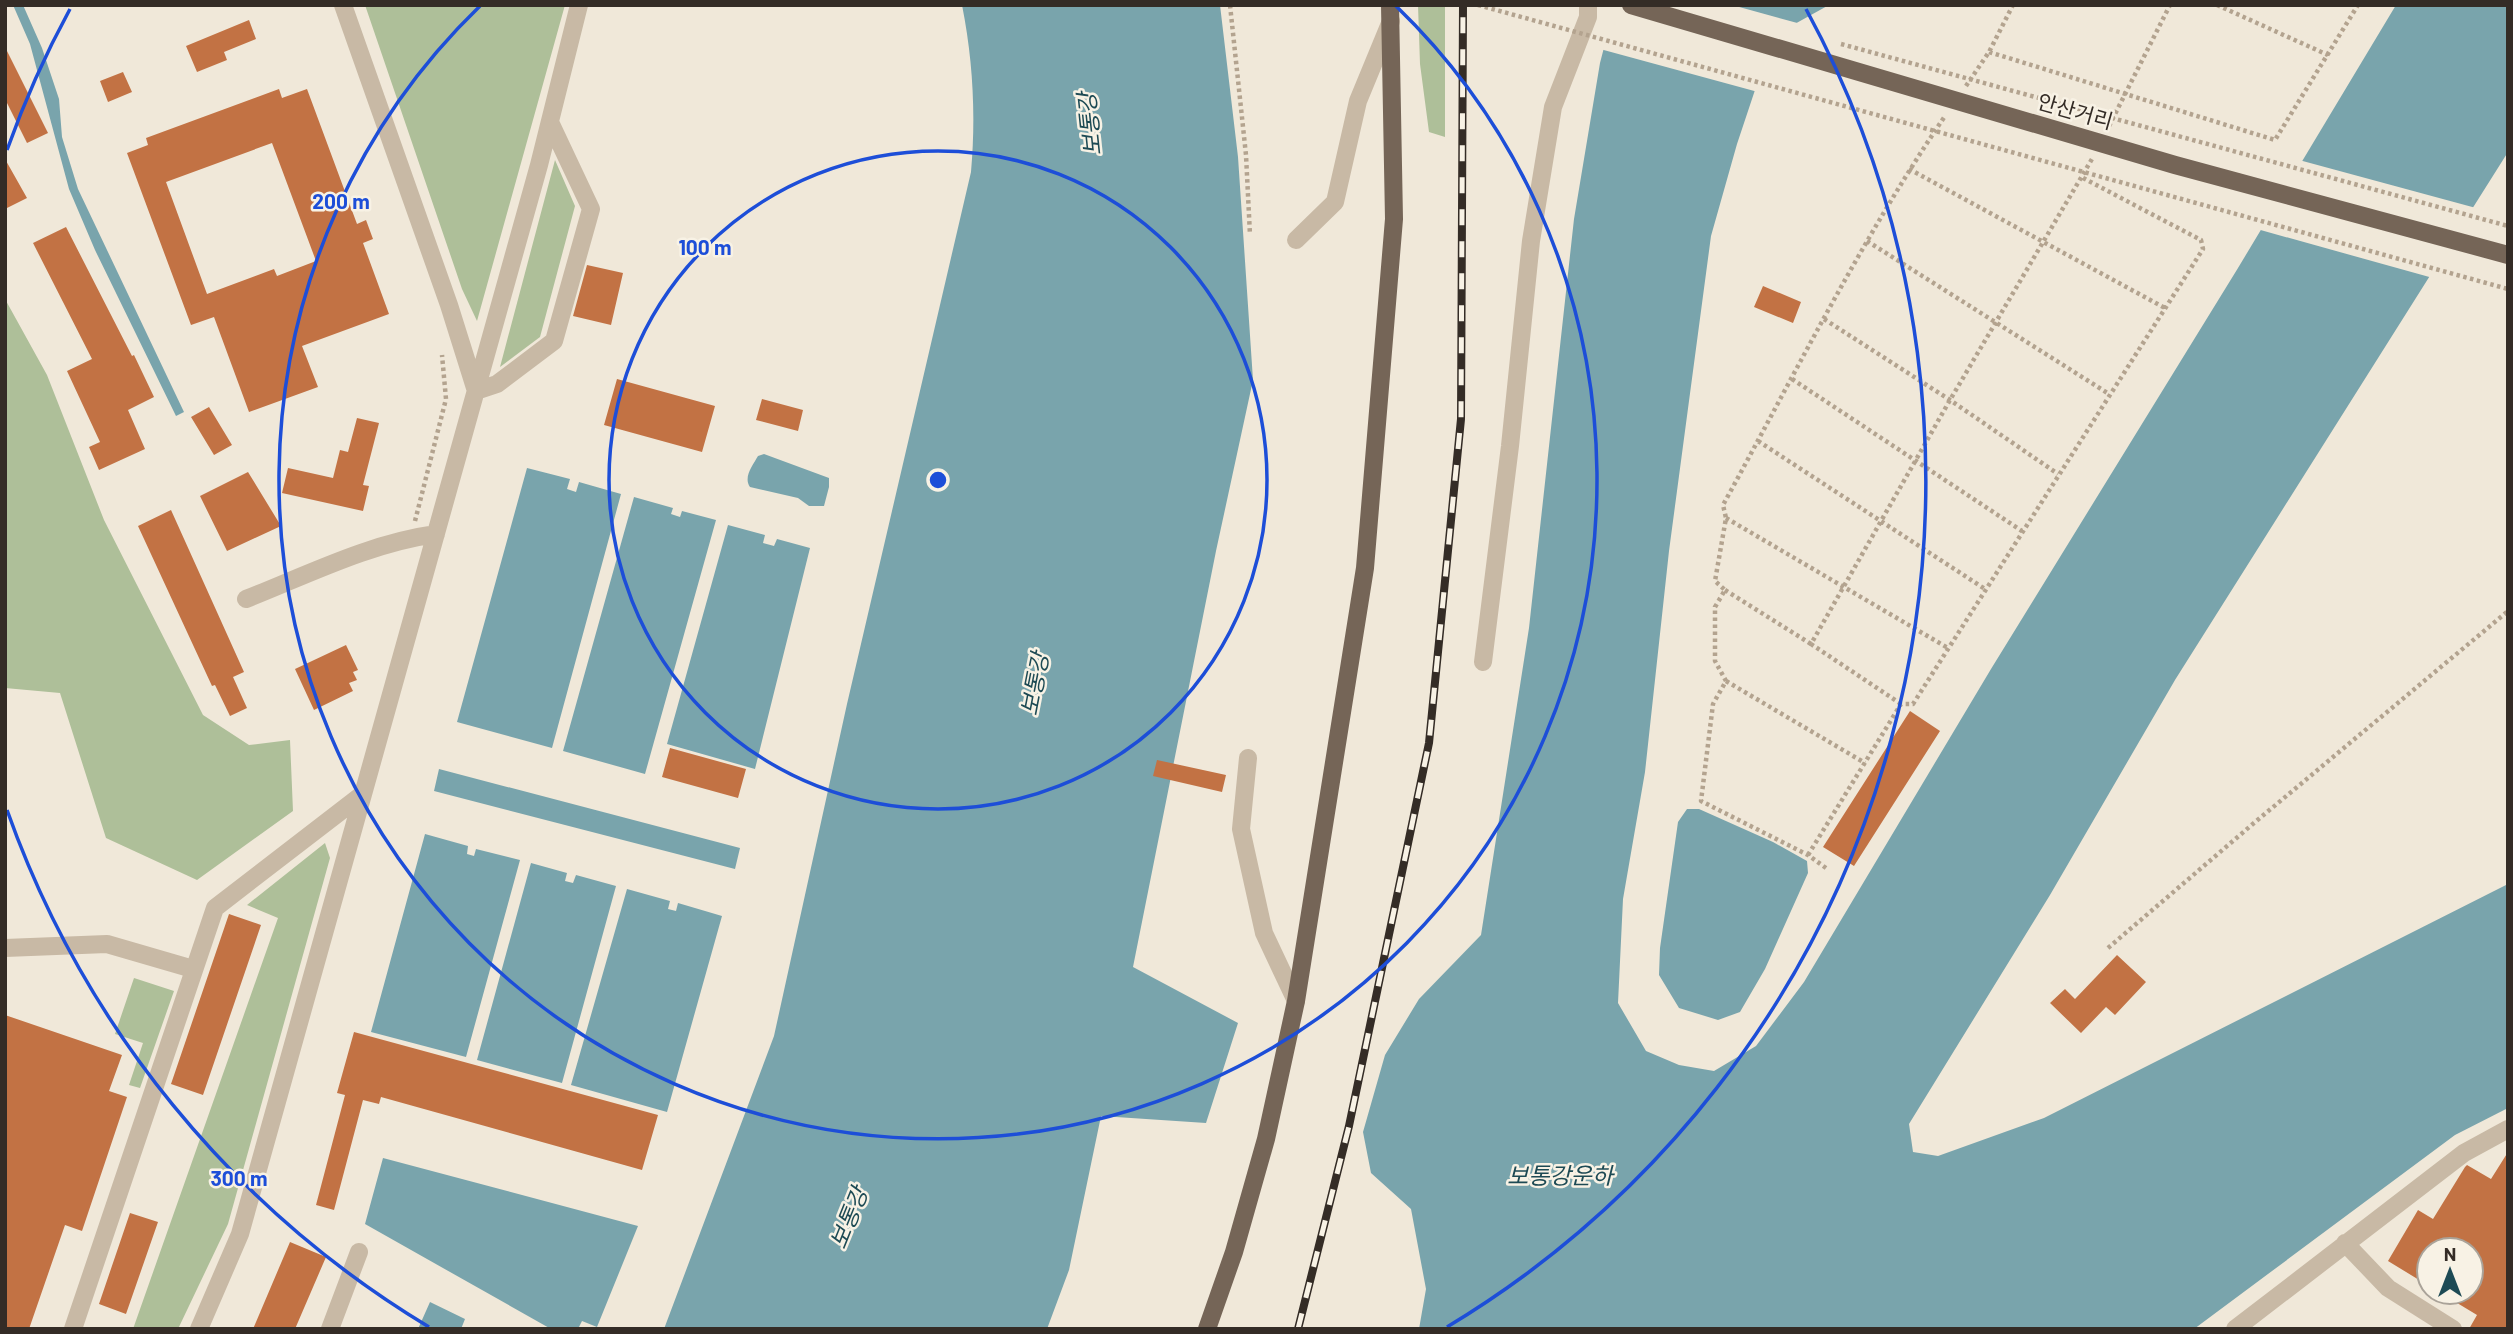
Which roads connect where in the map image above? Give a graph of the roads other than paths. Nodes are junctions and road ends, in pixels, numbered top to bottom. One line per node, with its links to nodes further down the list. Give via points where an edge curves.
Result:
1 (343, 5): 9 (street)
2 (579, 5): 6 (street)
3 (1588, 5): 12 (street, via 1588,17 1553,107 1534,228)
4 (1631, 5): 8 (main road, 안산거리, bridge, via 2175,165)
5 (1390, 13): 7 (street, via 1358,101 1335,202); 17 (main road, via 1394,219 1364,569)
6 (550, 122): 9 (street); 9 (street, via 591,209 554,341 497,384)
7 (1296, 240)
8 (2508, 255)
9 (476, 391): 10 (street)
10 (436, 534): 11 (street, via 410,537 362,553); 14 (street)
11 (246, 599)
12 (1483, 662)
13 (1248, 758): 17 (street, via 1241,829 1264,933)
14 (363, 794): 16 (street, via 215,908); 22 (street, via 240,1234)
15 (5, 948): 16 (street, via 107,944)
16 (193, 969): 21 (street)
17 (1296, 1001): 24 (main road, via 1266,1139)
18 (2508, 1129): 19 (street, via 2464,1153)
19 (2345, 1243): 25 (street); 26 (street, via 2388,1288)
20 (359, 1252): 23 (street)
21 (73, 1329)
22 (199, 1329)
23 (330, 1329)
24 (1207, 1329)
25 (2235, 1329)
26 (2453, 1329)

